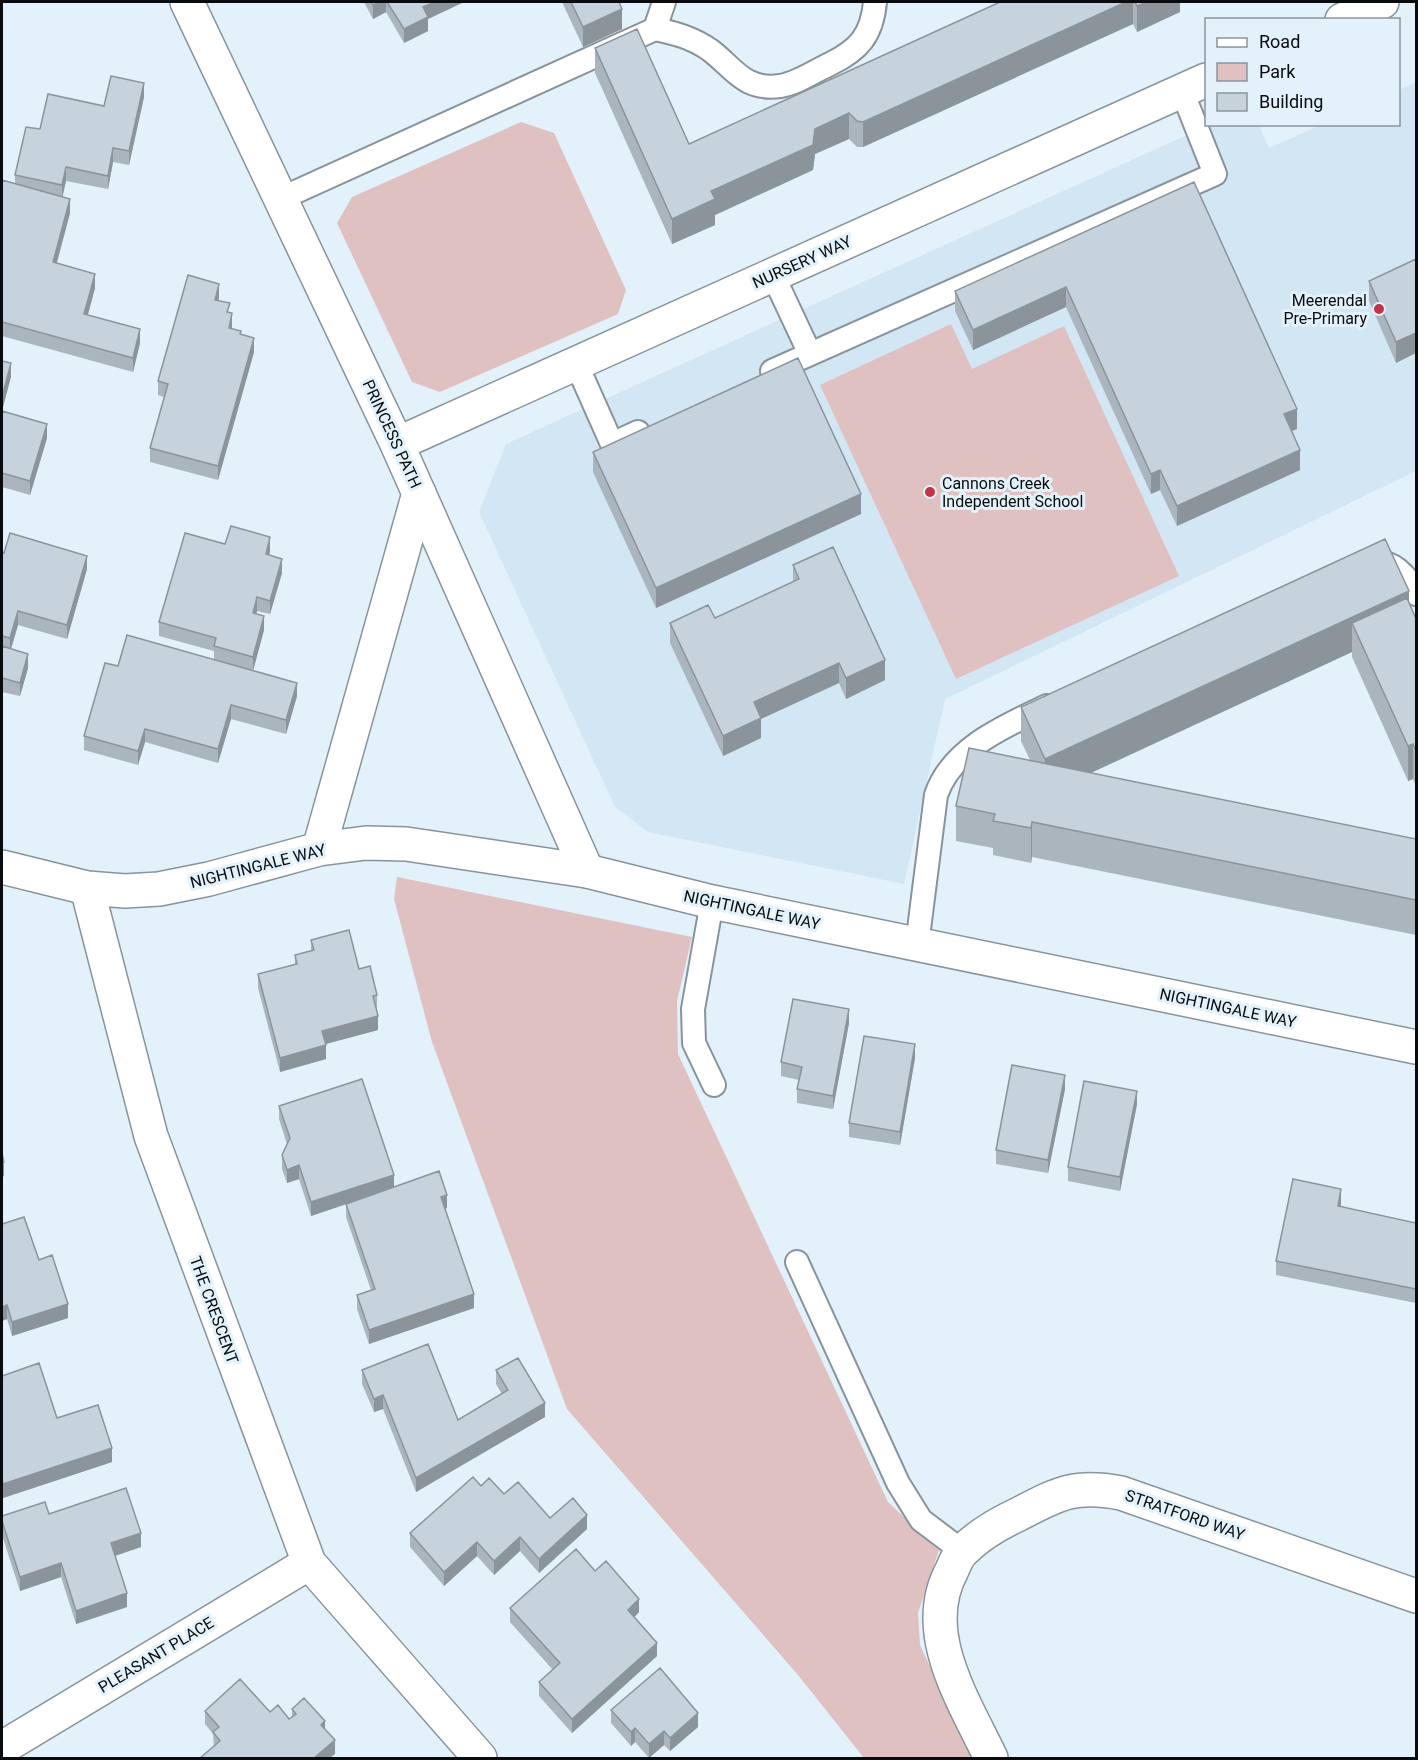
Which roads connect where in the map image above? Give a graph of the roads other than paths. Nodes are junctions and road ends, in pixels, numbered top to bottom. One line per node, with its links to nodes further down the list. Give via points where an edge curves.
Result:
1 (187, 2): 8 (street, PRINCESS PATH)
2 (664, 2): 6 (lane)
3 (875, 2): 6 (lane, via 873,19 860,46 782,86 765,87 746,81 711,51 679,34)
4 (1382, 2): 5 (street)
5 (1346, 18)
6 (655, 29): 8 (lane)
7 (1194, 86): 9 (street, NURSERY WAY); 10 (lane, via 1215,174)
8 (280, 199): 14 (street, PRINCESS PATH)
9 (774, 275): 10 (lane); 11 (street, NURSERY WAY)
10 (810, 354): 12 (lane)
11 (576, 363): 13 (lane, via 612,444); 14 (street, NURSERY WAY)
12 (747, 382)
13 (654, 425)
14 (397, 444): 15 (street, PRINCESS PATH)
15 (419, 493): 19 (street); 21 (street, PRINCESS PATH)
16 (1344, 569): 17 (lane, via 1377,561 1399,569)
17 (1416, 594)
18 (1061, 699): 24 (lane, via 966,751 942,777 936,795)
19 (319, 849): 21 (street, NIGHTINGALE WAY, via 366,843 406,844); 22 (street, NIGHTINGALE WAY, via 159,889)
20 (2, 867): 22 (street)
21 (587, 871): 23 (street, NIGHTINGALE WAY)
22 (87, 888): 29 (street, THE CRESCENT, via 151,1136)
23 (712, 902): 24 (street, NIGHTINGALE WAY); 26 (lane, via 693,1009 694,1043)
24 (917, 945): 25 (street, NIGHTINGALE WAY)
25 (1416, 1047)
26 (714, 1085)
27 (797, 1262): 28 (lane, via 898,1483 921,1520)
28 (962, 1551): 30 (street, STRATFORD WAY, via 991,1528 1062,1492 1093,1487 1121,1492); 33 (street, via 942,1587 939,1626 948,1665)
29 (309, 1563): 31 (street, PLEASANT PLACE); 32 (street, THE CRESCENT)
30 (1416, 1596)
31 (2, 1748)
32 (480, 1758)
33 (990, 1758)

